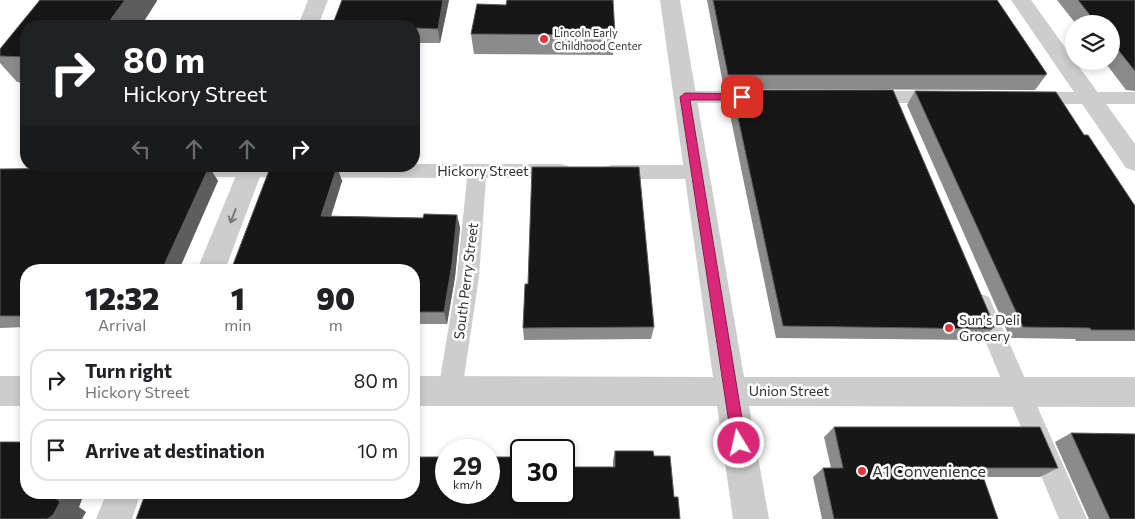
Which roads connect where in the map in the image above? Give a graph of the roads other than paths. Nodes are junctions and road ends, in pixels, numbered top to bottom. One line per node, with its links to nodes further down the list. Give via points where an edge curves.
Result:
1 (318, 0): 4 (street)
2 (670, 0): 5 (street)
3 (1021, 0): 10 (street)
4 (310, 20)
5 (685, 97): 6 (lane); 16 (street)
6 (774, 97)
7 (853, 97): 8 (lane, via 896,106)
8 (952, 97)
9 (1011, 98): 10 (lane)
10 (1090, 98): 11 (lane); 12 (street)
11 (1135, 98)
12 (1135, 162)
13 (420, 170): 14 (lane, Hickory Street)
14 (477, 171): 16 (lane, Hickory Street); 22 (lane, South Perry Street, via 468,277)
15 (249, 172): 17 (street, one-way to 17)
16 (697, 172): 23 (street)
17 (213, 264)
18 (973, 286): 24 (lane)
19 (0, 391): 20 (street)
20 (20, 391)
21 (420, 391): 22 (street, Union Street)
22 (450, 391): 23 (street, Union Street)
23 (731, 391): 24 (street, Union Street); 28 (street)
24 (1019, 392): 25 (street, Union Street); 29 (lane)
25 (1135, 392)
26 (121, 499): 27 (street)
27 (114, 519)
28 (751, 519)
29 (1074, 519)

